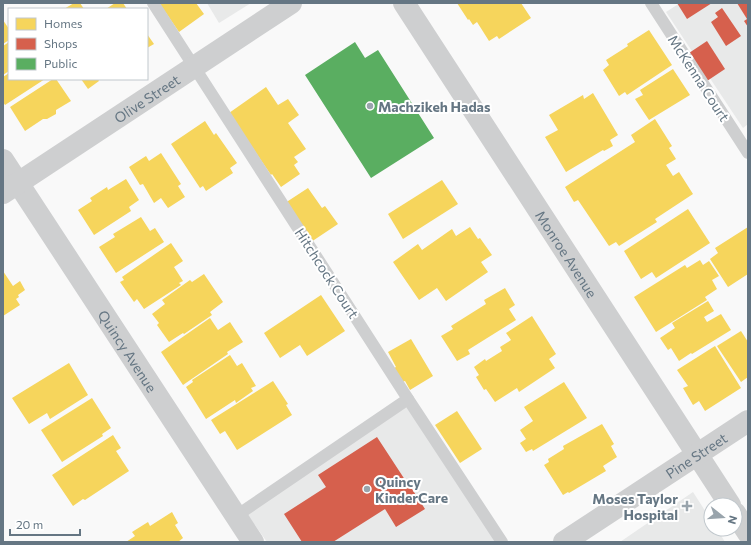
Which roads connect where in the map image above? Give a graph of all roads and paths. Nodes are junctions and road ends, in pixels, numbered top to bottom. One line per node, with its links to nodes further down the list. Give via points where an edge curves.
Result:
1 (153, 3): 5 (lane, Hitchcock Court)
2 (291, 3): 5 (street, Olive Street)
3 (404, 3): 11 (street, Monroe Avenue)
4 (651, 3): 6 (lane, McKenna Court)
5 (194, 66): 8 (street, Olive Street); 9 (lane, Hitchcock Court)
6 (748, 153)
7 (3, 160): 8 (street, Quincy Avenue)
8 (11, 188): 13 (street, Quincy Avenue)
9 (408, 399): 13 (lane); 15 (lane, Hitchcock Court)
10 (748, 421): 11 (street, Pine Street)
11 (696, 454): 12 (street, Monroe Avenue); 16 (street, Pine Street)
12 (725, 497)
13 (236, 516): 14 (street, Quincy Avenue)
14 (253, 542)
15 (502, 542)
16 (564, 542)

